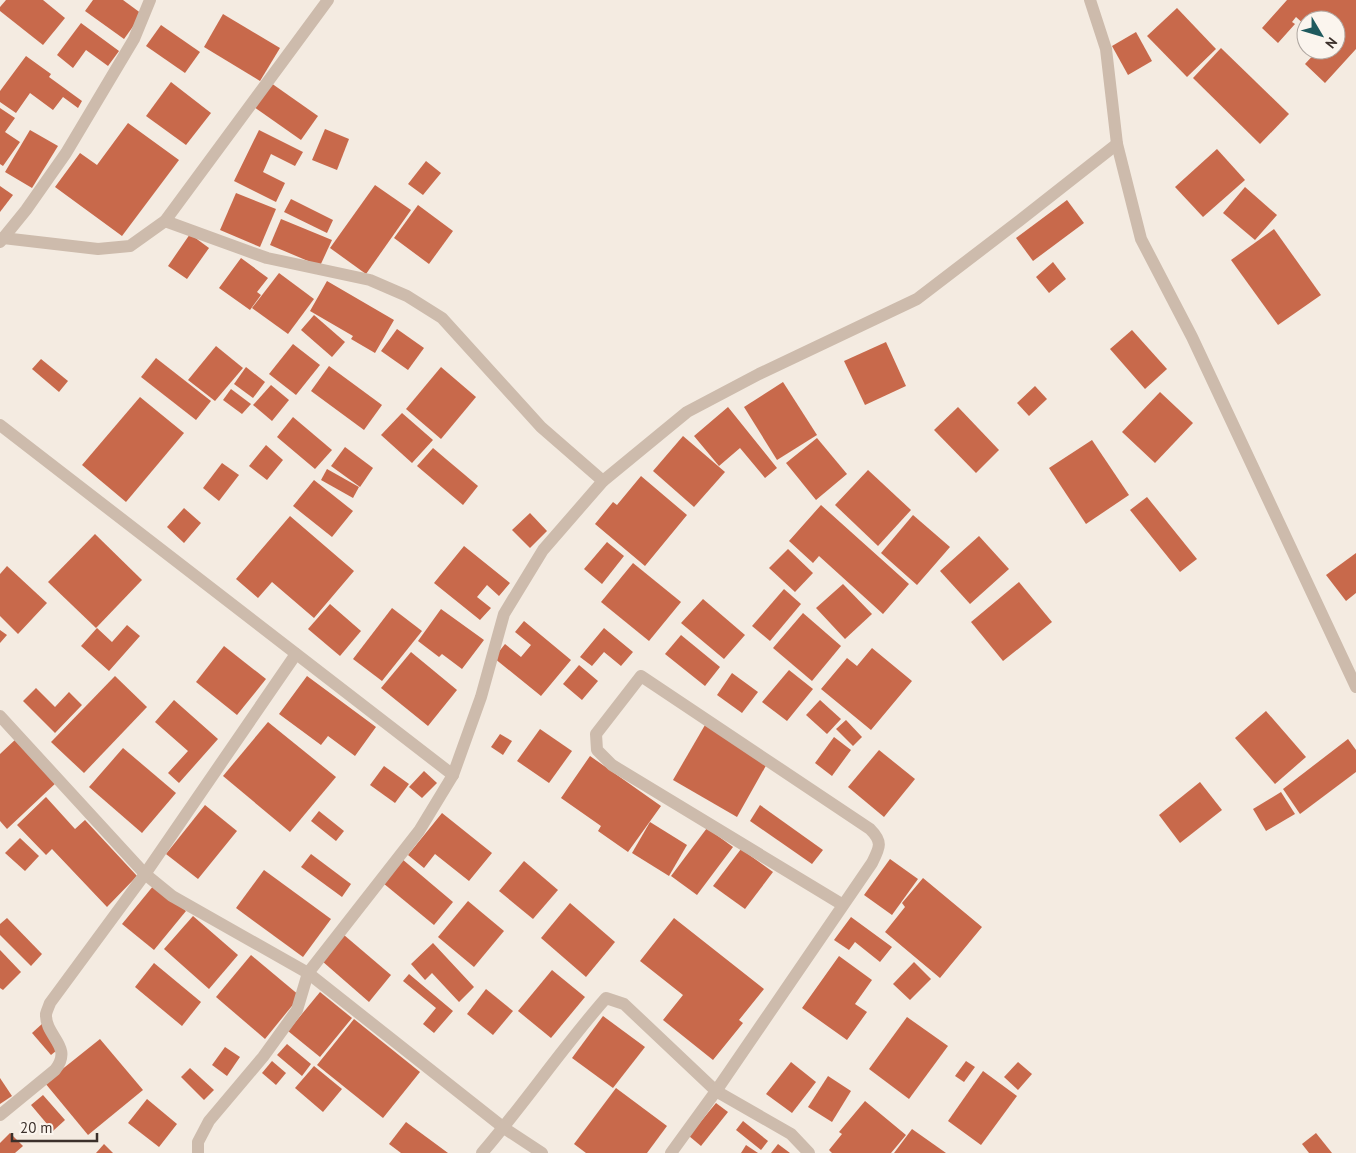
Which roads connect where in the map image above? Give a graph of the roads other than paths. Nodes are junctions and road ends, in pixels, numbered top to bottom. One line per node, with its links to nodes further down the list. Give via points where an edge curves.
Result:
1 (150, 0): 6 (street, via 134,39 66,153)
2 (328, 0): 5 (street)
3 (1090, 0): 4 (street, via 1106,50)
4 (1117, 144): 8 (street, via 917,299 687,412); 10 (street, via 1141,239 1192,337)
5 (165, 221): 6 (street, via 130,246 98,249); 8 (street, via 267,258 370,280 407,296 442,318 541,427)
6 (2, 240)
7 (0, 424): 9 (street)
8 (603, 481): 12 (street, via 543,550 504,614 481,697)
9 (296, 654): 12 (street); 13 (street)
10 (1356, 687)
11 (0, 716): 13 (street)
12 (453, 775): 15 (street, via 419,831)
13 (145, 874): 15 (street, via 172,896); 17 (street, via 50,1003 47,1022 63,1055 61,1063)
14 (843, 905): 14 (street, via 612,765 597,750 596,734 641,676 878,837 880,849); 16 (street)
15 (308, 973): 18 (street); 19 (street, via 297,1010 263,1057 209,1121 198,1142)
16 (716, 1090): 18 (street, via 624,1004 606,998); 22 (street); 23 (street, via 791,1134)
17 (0, 1115)
18 (504, 1128): 20 (street); 21 (street)
19 (198, 1153)
20 (482, 1153)
21 (542, 1153)
22 (671, 1153)
23 (809, 1153)

